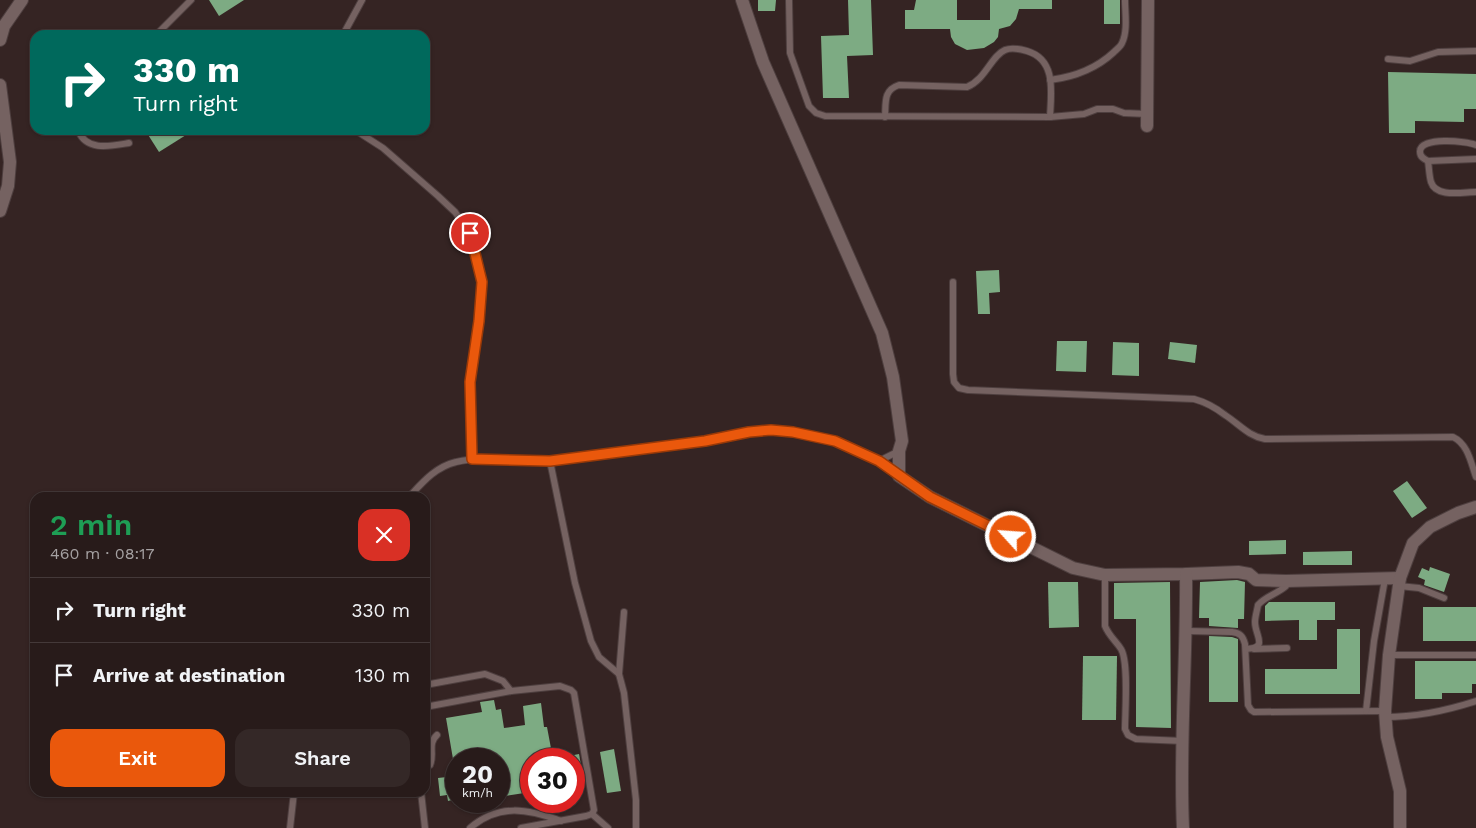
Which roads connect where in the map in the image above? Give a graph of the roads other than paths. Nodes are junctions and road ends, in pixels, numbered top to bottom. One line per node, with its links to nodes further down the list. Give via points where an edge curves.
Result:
1 (22, 0): 10 (street, via 4,26)
2 (191, 0): 8 (lane)
3 (362, 0): 9 (lane)
4 (742, 0): 27 (street, via 767,71 882,333 893,377 902,441)
5 (789, 0): 15 (lane, via 790,53 809,106 825,116)
6 (1125, 0): 13 (lane, via 1122,44 1094,67 1064,79)
7 (1148, 0): 17 (street)
8 (161, 30)
9 (346, 30)
10 (0, 40)
11 (1476, 52): 12 (lane, via 1438,52 1410,61)
12 (1388, 59)
13 (1050, 80): 15 (lane, via 1048,68 1033,53 1017,48 1005,50 975,84 967,87 892,87 886,94); 16 (lane)
14 (0, 85): 25 (street, via 10,162 8,186)
15 (885, 117): 16 (lane)
16 (1050, 117): 17 (lane, via 1114,109)
17 (1147, 120)
18 (80, 135): 20 (lane, via 95,146)
19 (363, 135): 28 (lane, via 383,148 438,196 470,233 482,282 470,382)
20 (129, 143)
21 (1476, 145): 23 (lane, via 1463,141 1425,144 1420,152)
22 (1476, 160): 23 (lane)
23 (1428, 161): 24 (lane, via 1431,183 1436,189 1441,192)
24 (1476, 192)
25 (0, 211)
26 (953, 282): 32 (lane, via 953,374 959,388 1194,399 1225,414 1254,437 1265,439 1453,437 1464,446)
27 (899, 451): 30 (lane); 31 (street)
28 (472, 459): 29 (lane); 33 (lane, via 440,468)
29 (550, 461): 30 (lane, via 771,430 835,441); 48 (lane, via 575,582 592,641 598,657)
30 (879, 461): 31 (lane)
31 (899, 476): 36 (street, via 930,497 1073,568)
32 (1476, 477)
33 (414, 492)
34 (1476, 507): 39 (street, via 1430,527 1413,543)
35 (1186, 574): 36 (street); 38 (street, via 1238,572 1249,574 1256,580); 42 (street)
36 (1105, 575): 56 (lane, via 1105,626 1125,661 1125,729 1136,739)
37 (1386, 579): 38 (street); 39 (street); 53 (lane, via 1374,641)
38 (1286, 581): 45 (lane, via 1286,586 1258,605 1255,623 1259,641)
39 (1400, 582): 40 (lane); 46 (street)
40 (1444, 598)
41 (624, 612): 48 (lane)
42 (1187, 631): 44 (lane, via 1238,632); 56 (street)
43 (1287, 648): 45 (lane)
44 (1246, 649): 45 (lane); 53 (lane, via 1248,705 1254,712)
45 (1254, 649)
46 (1388, 654): 47 (lane); 54 (street)
47 (1476, 655)
48 (620, 674): 67 (lane, via 635,791)
49 (430, 684): 50 (lane, via 485,674 503,681)
50 (511, 691): 52 (lane); 60 (lane, via 560,686 574,693 594,810)
51 (1476, 701): 54 (lane, via 1443,712 1409,717)
52 (430, 706)
53 (1366, 711): 54 (lane)
54 (1385, 714): 69 (street, via 1400,791)
55 (437, 734): 57 (lane, via 432,739)
56 (1183, 741): 68 (street)
57 (430, 766)
58 (293, 797): 62 (lane)
59 (422, 797): 63 (lane)
60 (592, 814): 61 (lane); 66 (lane)
61 (561, 821): 64 (lane, via 528,811 510,810 490,814); 65 (lane)
62 (290, 828)
63 (425, 828)
64 (470, 828)
65 (521, 828)
66 (608, 828)
67 (636, 828)
68 (1183, 828)
69 (1400, 828)

